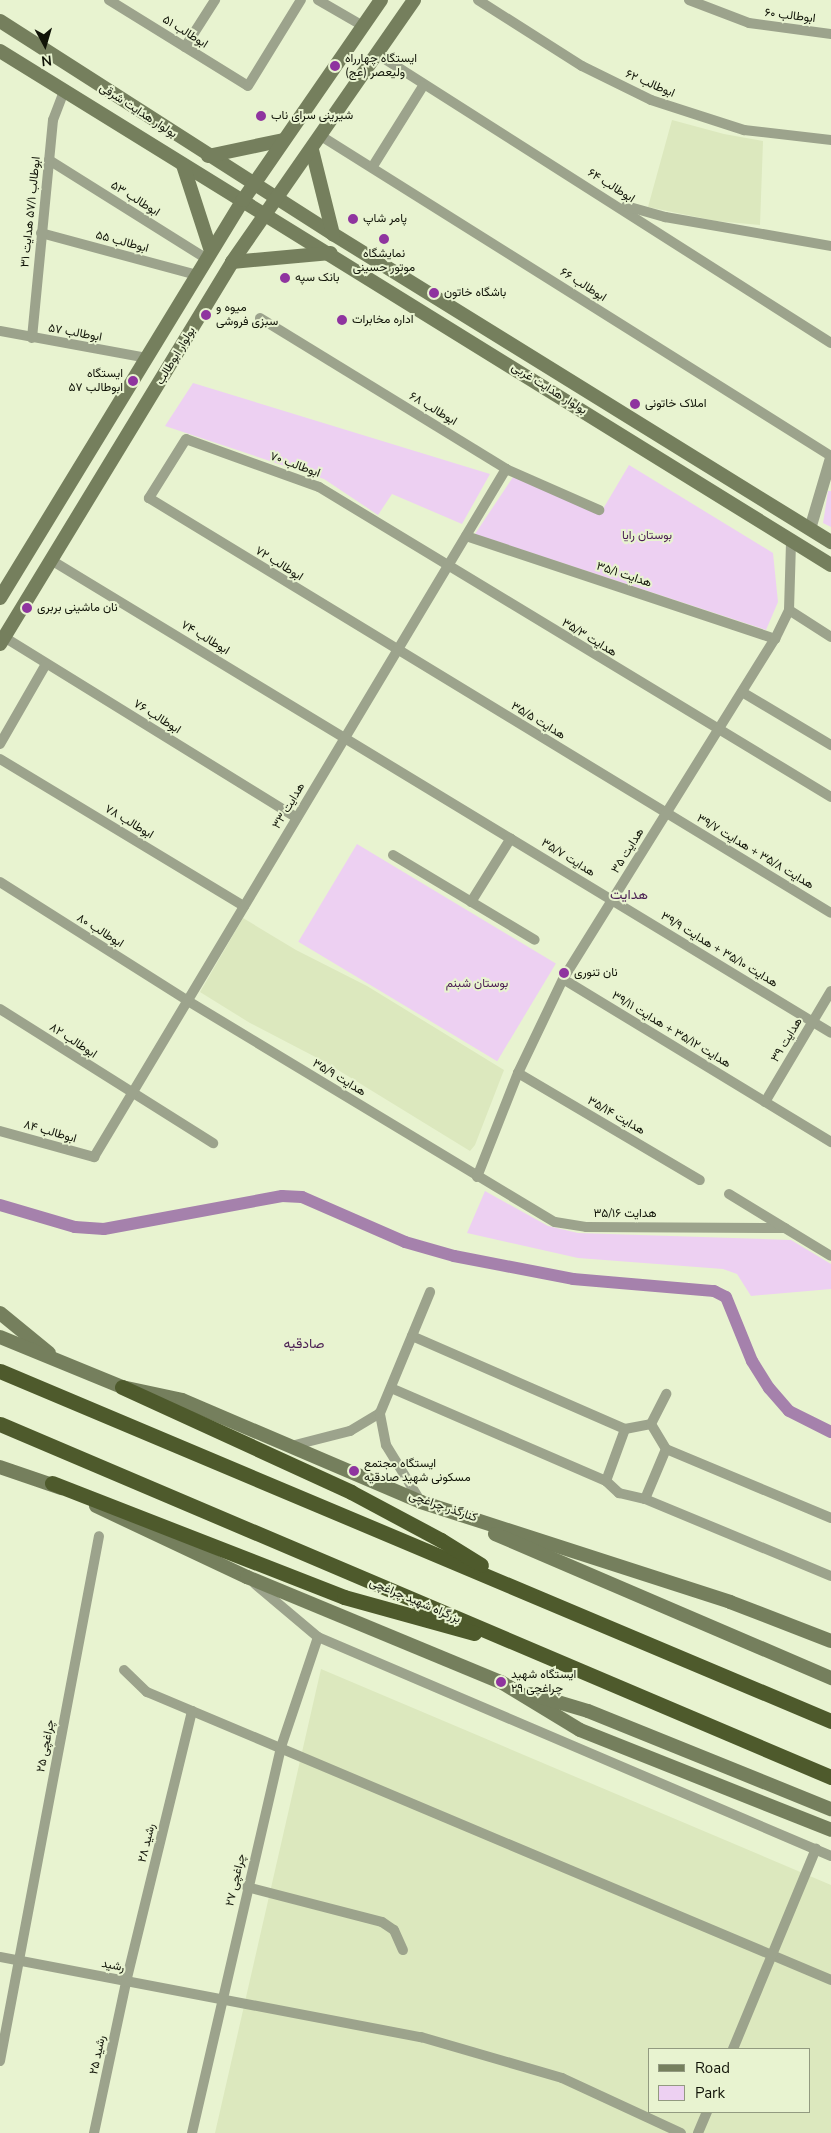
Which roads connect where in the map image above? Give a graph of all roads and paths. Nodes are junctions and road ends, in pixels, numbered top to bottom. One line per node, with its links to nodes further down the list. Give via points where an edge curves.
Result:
1 (109, 0): 12 (street, ابوطالب ۵۱)
2 (215, 0): 12 (street)
3 (301, 0): 12 (street, ابوطالب ۵۱, via 248,86)
4 (318, 0): 10 (street)
5 (381, 0): 10 (main road, بولوار ابوطالب)
6 (414, 0): 14 (main road, بولوار ابوطالب)
7 (690, 0): 11 (street, ابوطالب ۶۰, via 749,23)
8 (483, 2): 19 (street, ابوطالب ۶۲, via 582,66 650,100 744,130)
9 (0, 22): 21 (main road, بولوار هدایت شرقی)
10 (363, 26): 18 (main road, بولوار ابوطالب)
11 (831, 34)
12 (185, 47)
13 (0, 51): 16 (main road, بولوار هدایت شرقی)
14 (377, 54): 15 (street, ابوطالب ۶۴); 17 (main road, بولوار ابوطالب)
15 (424, 86): 24 (street); 28 (street, ابوطالب ۶۴)
16 (64, 91): 22 (street, ابوطالب ۵۷/۱ هدایت ۳۱, via 53,120); 23 (main road, بولوار هدایت شرقی)
17 (321, 136): 20 (main road, بولوار ابوطالب); 24 (street, ابوطالب ۶۶)
18 (283, 140): 21 (main road); 25 (main road, بولوار ابوطالب)
19 (831, 140)
20 (312, 150): 26 (main road, بولوار ابوطالب); 31 (main road)
21 (208, 156): 25 (main road, بولوار هدایت شرقی)
22 (49, 160): 30 (street, ابوطالب ۵۷/۱ هدایت ۳۱); 34 (street, ابوطالب ۵۳)
23 (183, 164): 27 (main road, بولوار هدایت شرقی); 34 (main road)
24 (372, 166): 45 (street, ابوطالب ۶۶)
25 (254, 184): 26 (main road, بولوار هدایت شرقی); 27 (main road, بولوار ابوطالب)
26 (277, 199): 29 (main road, بولوار ابوطالب); 31 (main road, بولوار هدایت غربی)
27 (243, 200): 29 (main road, بولوار هدایت شرقی); 34 (main road, بولوار ابوطالب)
28 (614, 202): 32 (street, via 665,217); 40 (street, ابوطالب ۶۴)
29 (266, 214): 33 (main road, بولوار هدایت غربی); 35 (main road, بولوار ابوطالب)
30 (41, 233): 36 (street, ابوطالب ۵۵); 39 (street, ابوطالب ۵۷/۱ هدایت ۳۱)
31 (333, 234): 43 (main road, بولوار هدایت غربی)
32 (831, 246)
33 (331, 253): 35 (main road); 46 (main road, بولوار هدایت غربی)
34 (209, 255): 36 (main road, بولوار ابوطالب)
35 (232, 262): 44 (main road, بولوار ابوطالب)
36 (197, 276): 41 (main road, بولوار ابوطالب)
37 (260, 318): 47 (street, ابوطالب ۶۸)
38 (0, 331): 39 (street, ابوطالب ۵۷)
39 (32, 338): 41 (street, ابوطالب ۵۷)
40 (831, 343)
41 (147, 358): 42 (main road, بولوار ابوطالب)
42 (112, 414): 44 (main road, via 127,409 131,414 116,444); 57 (main road, بولوار ابوطالب)
43 (669, 443): 46 (main road); 50 (main road, بولوار هدایت غربی)
44 (117, 453): 54 (main road, بولوار ابوطالب)
45 (831, 457): 50 (street)
46 (659, 458): 52 (main road, بولوار هدایت غربی)
47 (506, 469): 49 (street, ابوطالب ۶۸); 51 (street, هدایت ۳۳)
48 (149, 498): 56 (street, ابوطالب ۷۰, via 186,439 319,486); 63 (street, ابوطالب ۷۲)
49 (599, 510)
50 (810, 529): 53 (main road, بولوار هدایت غربی)
51 (466, 536): 56 (street, هدایت ۳۳); 61 (street, هدایت ۳۵/۱)
52 (791, 541): 55 (main road, بولوار هدایت غربی); 59 (street, هدایت ۳۵)
53 (831, 542)
54 (51, 560): 62 (main road, بولوار ابوطالب); 67 (street, ابوطالب ۷۴)
55 (831, 565)
56 (448, 566): 63 (street, هدایت ۳۳); 66 (street, هدایت ۳۵/۳)
57 (5, 579): 58 (main road, بولوار ابوطالب)
58 (0, 598)
59 (789, 610): 60 (street); 61 (street, هدایت ۳۵)
60 (831, 637)
61 (775, 639): 65 (street, هدایت ۳۵)
62 (2, 640): 64 (street, ابوطالب ۷۶)
63 (397, 651): 67 (street, هدایت ۳۳); 72 (street, هدایت ۳۵/۵)
64 (46, 664): 68 (street); 73 (street, ابوطالب ۷۶)
65 (742, 692): 66 (street, هدایت ۳۵); 69 (street)
66 (718, 730): 71 (street, هدایت ۳۵/۳); 72 (street, هدایت ۳۵)
67 (346, 737): 73 (street, هدایت ۳۳); 74 (street, ابوطالب ۷۴)
68 (0, 744)
69 (831, 745)
70 (0, 759): 79 (street, ابوطالب ۷۸)
71 (831, 797)
72 (667, 813): 77 (street, هدایت ۳۵); 80 (street, هدایت ۳۵/۸ + هدایت ۳۹/۷)
73 (297, 818): 79 (street, هدایت ۳۳)
74 (511, 838): 77 (street, هدایت ۳۵/۷); 78 (street)
75 (393, 855): 78 (street)
76 (0, 882): 84 (street, ابوطالب ۸۰)
77 (612, 900): 82 (street, هدایت ۳۵); 86 (street, هدایت ۳۵/۱۰ + هدایت ۳۹/۹)
78 (472, 902): 81 (street)
79 (244, 906): 84 (street, هدایت ۳۳)
80 (831, 913)
81 (534, 940)
82 (563, 979): 88 (street, هدایت ۳۵); 90 (street, هدایت ۳۵/۱۲ + هدایت ۳۹/۱۱)
83 (831, 991): 86 (street, هدایت ۳۹)
84 (188, 1000): 89 (street, هدایت ۳۳); 95 (street, هدایت ۳۵/۹)
85 (0, 1009): 89 (street, ابوطالب ۸۲)
86 (812, 1022): 87 (street, هدایت ۳۵/۱۰ + هدایت ۳۹/۹); 90 (street, هدایت ۳۹)
87 (831, 1033)
88 (518, 1073): 95 (street, هدایت ۳۵); 96 (street, هدایت ۳۵/۱۴)
89 (132, 1093): 93 (street, ابوطالب ۸۲); 94 (street, هدایت ۳۳)
90 (765, 1102): 92 (street, هدایت ۳۵/۱۲ + هدایت ۳۹/۱۱)
91 (0, 1131): 94 (street, ابوطالب ۸۴)
92 (831, 1142)
93 (213, 1143)
94 (94, 1157)
95 (477, 1177): 98 (street, هدایت ۳۵/۱۶, via 555,1222 586,1227)
96 (700, 1180)
97 (729, 1194): 98 (street)
98 (784, 1228): 99 (street)
99 (831, 1256)
100 (430, 1292): 104 (street)
101 (0, 1313): 103 (main road)
102 (0, 1318): 103 (main road)
103 (14, 1323): 106 (main road)
104 (412, 1336): 109 (street); 114 (street)
105 (0, 1337): 106 (main road, کنارگذر چراغچی)
106 (60, 1362): 108 (main road, کنارگذر چراغچی)
107 (0, 1371): 127 (highway)
108 (122, 1387): 115 (main road, کنارگذر چراغچی, via 182,1400); 127 (highway, via 351,1492 441,1540)
109 (391, 1388): 111 (street); 119 (street)
110 (666, 1394): 113 (street)
111 (380, 1414): 115 (street, via 350,1431); 122 (street, via 386,1445)
112 (0, 1424): 130 (highway, بزرگراه شهید چراغچی)
113 (652, 1424): 114 (street); 116 (street)
114 (625, 1429): 119 (street)
115 (295, 1446): 122 (main road, کنارگذر چراغچی)
116 (666, 1449): 121 (street); 123 (street)
117 (0, 1460): 120 (main road)
118 (0, 1467): 120 (main road)
119 (606, 1480): 121 (street, via 619,1493)
120 (52, 1483): 126 (main road); 130 (highway, via 344,1597 438,1625)
121 (645, 1499): 125 (street)
122 (421, 1502): 129 (main road, کنارگذر چراغچی, via 730,1602); 132 (main road)
123 (831, 1518)
124 (99, 1536): 146 (street, چراغچی ۲۵)
125 (831, 1576)
126 (247, 1577): 128 (street); 133 (main road)
127 (516, 1588): 135 (highway)
128 (318, 1636): 136 (street, چراغچی ۲۷); 140 (street)
129 (831, 1641)
130 (515, 1642): 137 (highway, بزرگراه شهید چراغچی)
131 (124, 1670): 134 (street, via 147,1692)
132 (831, 1678)
133 (514, 1688): 138 (main road, via 588,1711); 139 (main road, via 580,1730)
134 (192, 1711): 136 (street); 148 (street, رشید ۲۸)
135 (831, 1721)
136 (281, 1747): 142 (street, چراغچی ۲۷); 144 (street)
137 (831, 1777)
138 (831, 1809)
139 (831, 1830)
140 (816, 1849): 141 (street); 144 (street)
141 (831, 1856)
142 (247, 1887): 143 (street, via 382,1922 394,1930); 149 (street, چراغچی ۲۷)
143 (403, 1950)
144 (772, 1955): 147 (street); 150 (street)
145 (0, 1957): 146 (street, رشید)
146 (17, 1960): 148 (street, رشید); 151 (street, چراغچی ۲۵)
147 (831, 1980)
148 (126, 1982): 149 (street, رشید); 153 (street, رشید ۲۵)
149 (222, 2000): 154 (street, چراغچی ۲۷); 155 (street, رشید, via 422,2037 562,2078)
150 (733, 2048)
151 (0, 2061)
152 (707, 2113): 156 (street)
153 (94, 2133)
154 (192, 2133)
155 (681, 2133)
156 (698, 2133)

